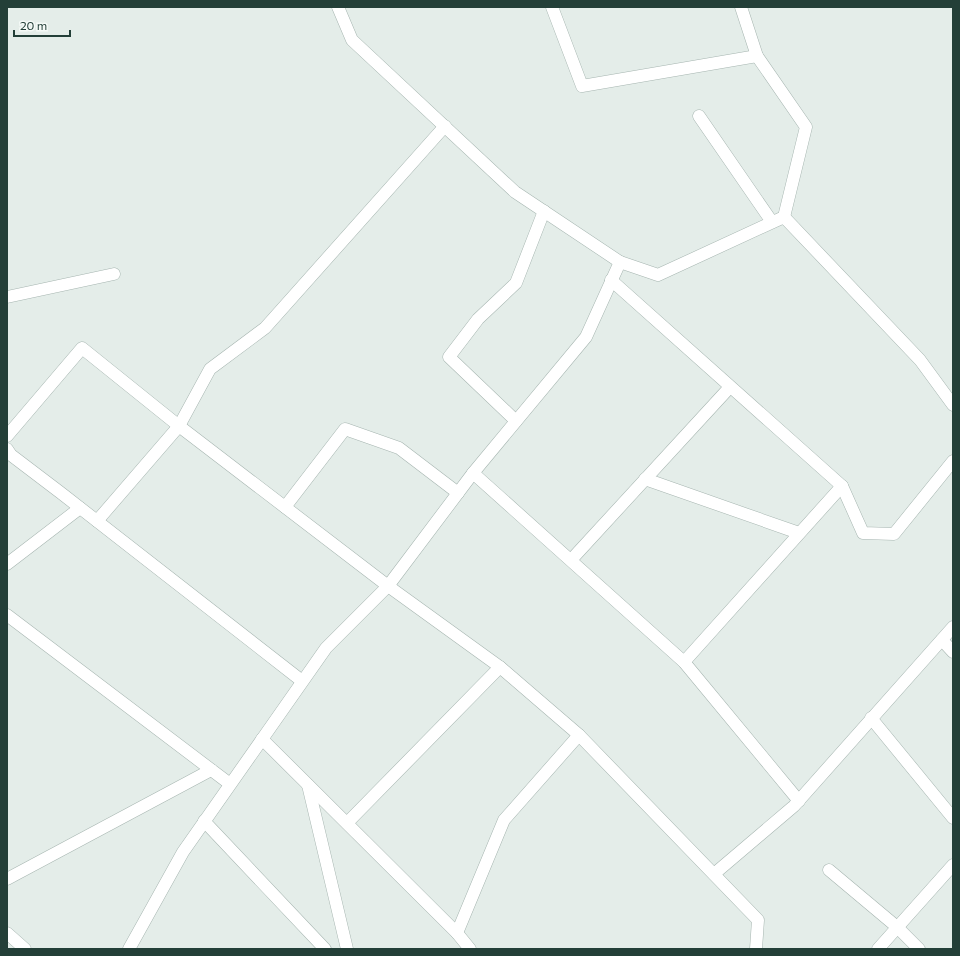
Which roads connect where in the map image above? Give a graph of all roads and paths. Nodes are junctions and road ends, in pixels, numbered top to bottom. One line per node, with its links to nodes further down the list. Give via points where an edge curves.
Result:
1 (338, 7): 6 (street, via 352,40)
2 (552, 7): 4 (street, via 582,86)
3 (741, 7): 4 (street)
4 (757, 56): 8 (street, via 806,127)
5 (699, 116): 9 (street)
6 (445, 126): 7 (street, via 515,192); 17 (street, via 265,328 210,369)
7 (544, 211): 10 (street); 16 (street, via 516,283 478,319 449,357)
8 (784, 217): 9 (street); 15 (street, via 920,360)
9 (772, 222): 10 (street, via 658,275)
10 (620, 262): 12 (street)
11 (114, 274): 13 (street)
12 (611, 280): 14 (street); 16 (street, via 586,337)
13 (7, 297)
14 (730, 386): 22 (street); 23 (street)
15 (953, 404)
16 (516, 421): 21 (street)
17 (179, 426): 18 (street, via 82,348); 25 (street); 27 (street)
18 (7, 436)
19 (7, 448): 26 (street, via 11,455)
20 (953, 461): 23 (street, via 894,534 863,533)
21 (473, 473): 24 (street); 29 (street)
22 (645, 479): 28 (street); 29 (street)
23 (842, 486): 28 (street)
24 (458, 493): 25 (street, via 399,448 345,429); 31 (street)
25 (285, 507): 31 (street)
26 (80, 508): 27 (street); 30 (street)
27 (97, 521): 38 (street)
28 (799, 533): 36 (street)
29 (570, 560): 36 (street)
30 (7, 564)
31 (388, 586): 37 (street); 38 (street, via 326,648)
32 (7, 615): 42 (street)
33 (953, 627): 34 (street)
34 (942, 640): 35 (street); 39 (street)
35 (953, 652)
36 (684, 662): 45 (street)
37 (500, 667): 40 (street); 48 (street)
38 (302, 682): 41 (street)
39 (871, 718): 45 (street); 46 (street)
40 (579, 735): 51 (street); 55 (street, via 504,820)
41 (262, 739): 43 (street); 44 (street)
42 (211, 770): 43 (street); 52 (street)
43 (230, 784): 47 (street)
44 (308, 785): 48 (street); 59 (street)
45 (799, 801): 51 (street)
46 (953, 818)
47 (204, 821): 57 (street); 58 (street)
48 (346, 823): 55 (street)
49 (953, 865): 53 (street)
50 (829, 870): 53 (street)
51 (714, 874): 61 (street, via 758,920)
52 (7, 879)
53 (897, 928): 62 (street); 63 (street)
54 (7, 933): 56 (street)
55 (457, 933): 60 (street)
56 (25, 949)
57 (129, 949)
58 (325, 949)
59 (347, 949)
60 (470, 949)
61 (756, 949)
62 (878, 949)
63 (919, 949)

